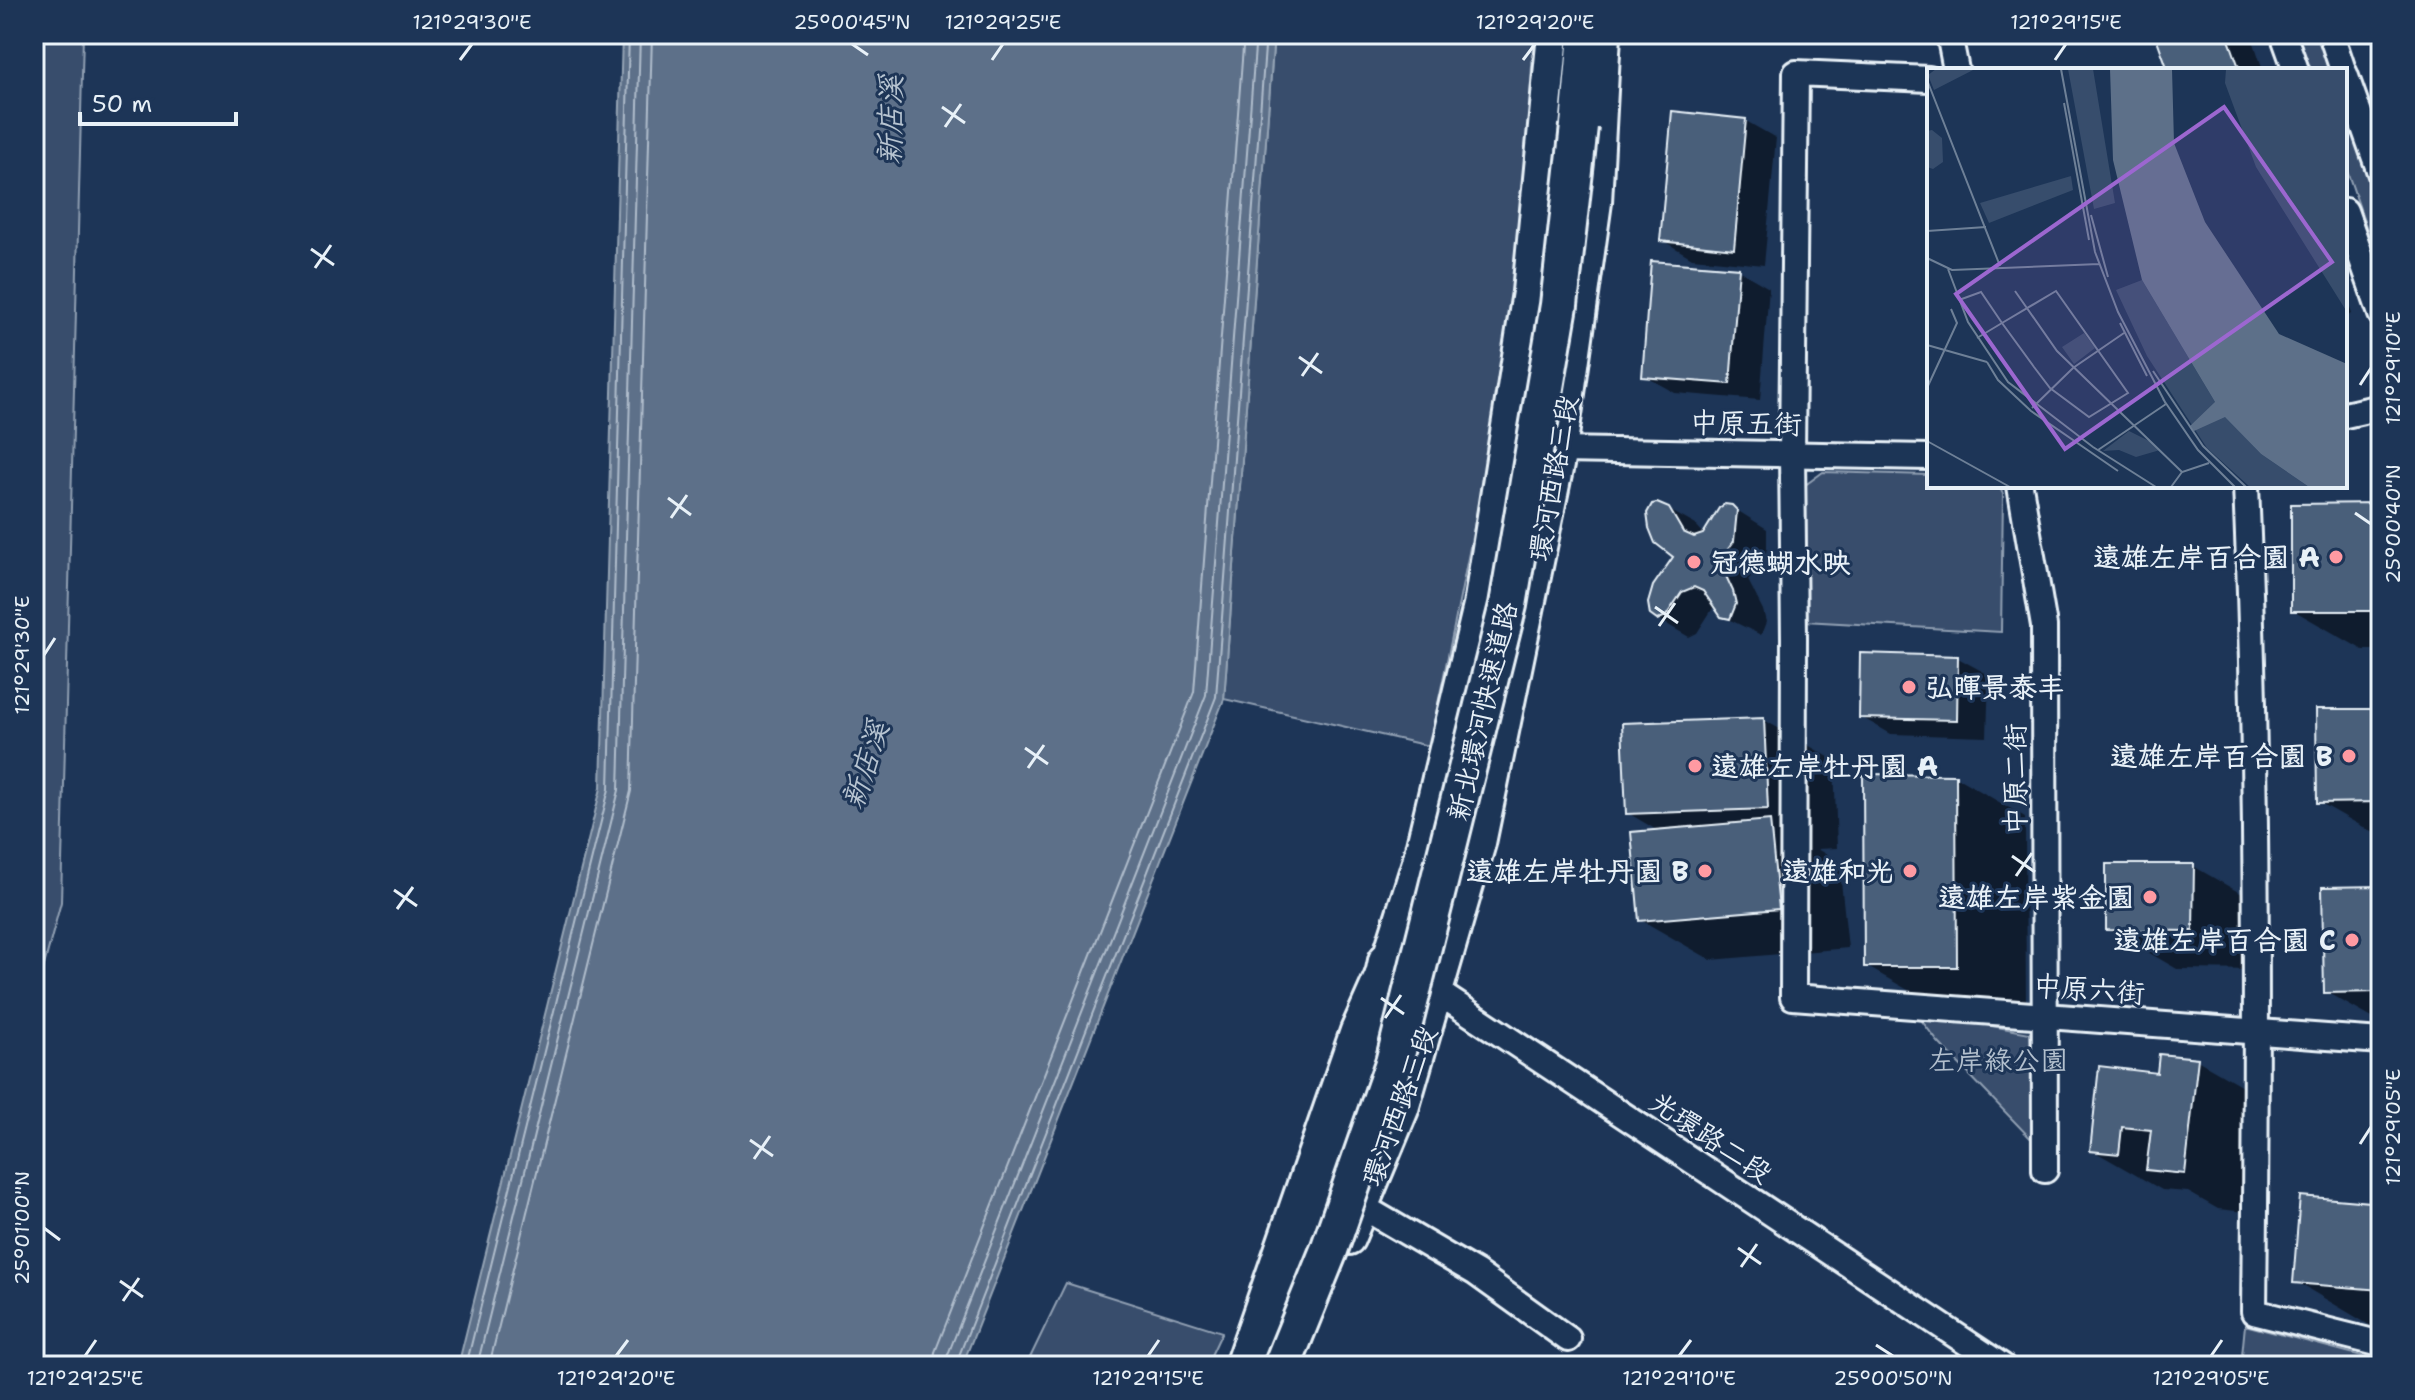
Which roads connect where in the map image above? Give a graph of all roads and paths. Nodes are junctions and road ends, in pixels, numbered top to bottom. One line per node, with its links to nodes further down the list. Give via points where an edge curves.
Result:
1 (1553, 34): 22 (main road, 環河西路三段, via 1528,292 1479,606 1418,862)
2 (1587, 34): 33 (highway, 新北環河快速道路, bridge, via 1559,305 1508,605 1394,1063)
3 (1605, 34): 17 (main road, 環河西路三段, via 1596,202)
4 (1949, 34): 7 (street)
5 (2283, 34): 8 (street)
6 (2331, 34): 9 (street)
7 (1956, 68)
8 (2295, 68)
9 (2343, 68)
10 (1927, 79): 18 (street, via 1796,73)
11 (2347, 80): 12 (street)
12 (2381, 175)
13 (2347, 217): 14 (street)
14 (2381, 314)
15 (2381, 407): 16 (street)
16 (2347, 415)
17 (1561, 450): 18 (street, 中原五街); 23 (main road, 環河西路三段, via 1480,843)
18 (1792, 453): 19 (street, 中原五街); 24 (street, 中原六街, via 1793,997)
19 (1927, 457)
20 (2020, 488): 24 (street, 中原二街, via 2044,626)
21 (2246, 488): 25 (street)
22 (1387, 961): 23 (street, 光環路二段); 31 (main road, 環河西路三段, via 1356,1031); 32 (highway, via 1364,1070)
23 (1439, 992): 28 (main road, 環河西路三段, via 1403,1109); 35 (street, 光環路二段)
24 (2046, 1016): 25 (street, 中原六街); 27 (street, 中原二街)
25 (2257, 1032): 26 (street, 中原六街); 30 (street, via 2254,1312)
26 (2381, 1041)
27 (2045, 1170)
28 (1363, 1207): 29 (street, via 1476,1273); 34 (main road, 環河西路三段)
29 (1568, 1339)
30 (2381, 1344)
31 (1240, 1366)
32 (1258, 1366)
33 (1282, 1366)
34 (1297, 1366)
35 (2002, 1366)

